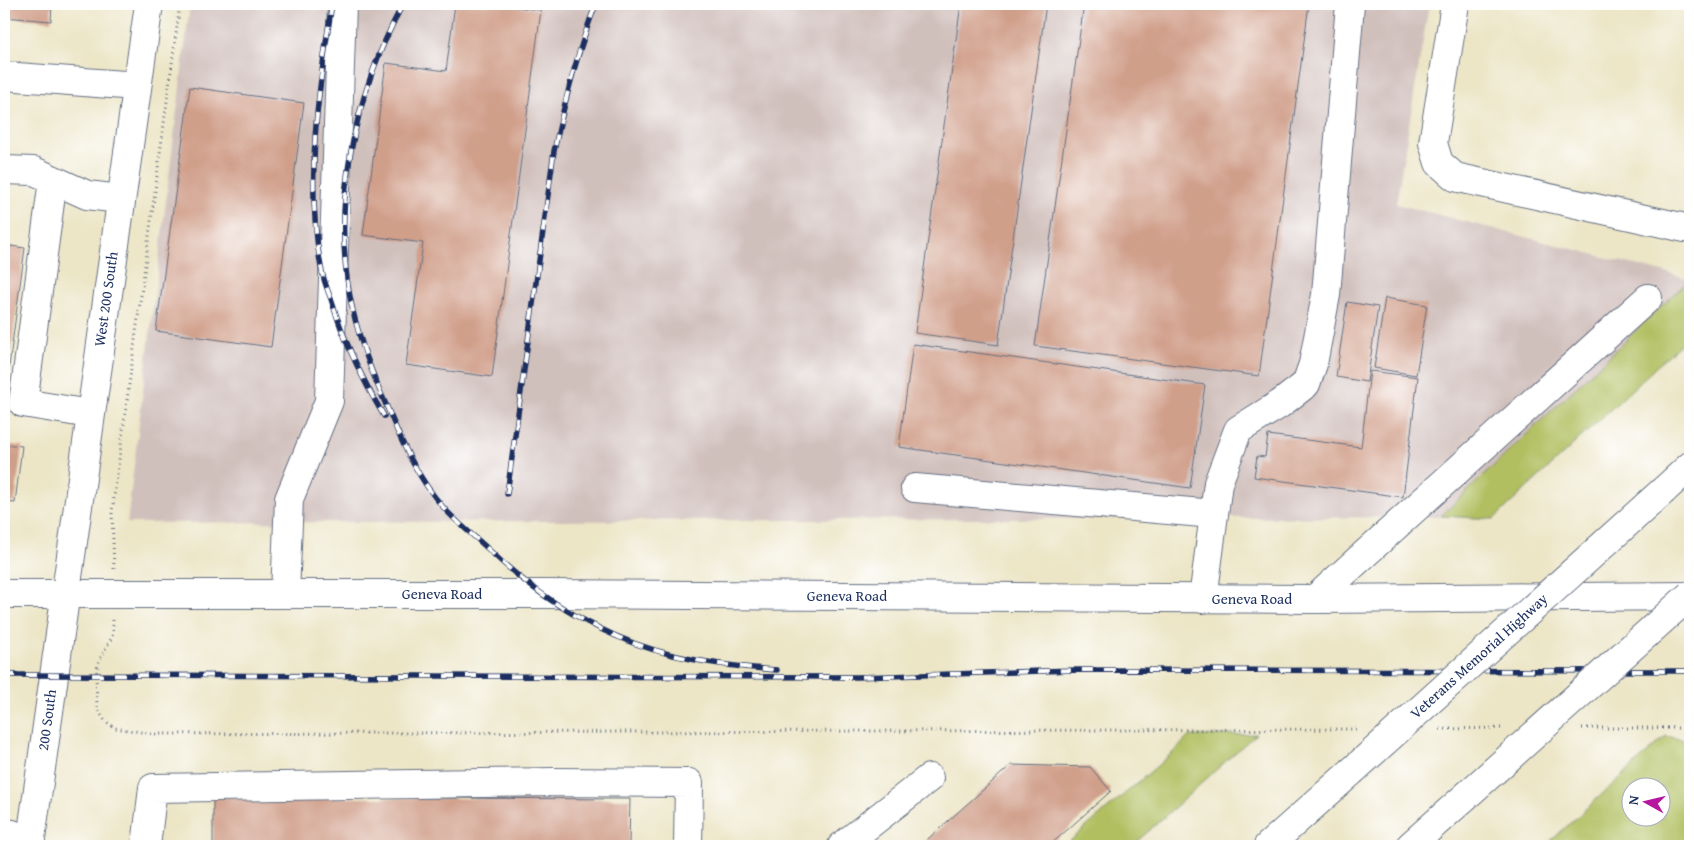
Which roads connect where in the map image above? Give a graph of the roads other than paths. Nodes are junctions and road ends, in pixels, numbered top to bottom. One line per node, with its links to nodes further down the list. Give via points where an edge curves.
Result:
1 (148, 4): 6 (main road, West 200 South)
2 (342, 4): 17 (main road, via 329,401 290,499)
3 (1350, 4): 15 (main road, via 1326,295 1313,364 1306,384 1238,430 1218,482)
4 (1455, 4): 10 (main road, via 1433,143 1440,164 1456,177 1685,228)
5 (4, 76): 6 (main road)
6 (137, 86): 9 (main road, West 200 South)
7 (4, 170): 8 (main road, via 34,171)
8 (53, 180): 9 (main road, via 87,195); 12 (main road, via 23,403)
9 (120, 199): 12 (main road, West 200 South)
10 (1690, 226)
11 (1648, 298): 21 (main road)
12 (90, 414): 18 (main road, West 200 South)
13 (1690, 466): 29 (main road, Veterans Memorial Highway, bridge)
14 (915, 488): 15 (main road)
15 (1214, 514): 20 (main road)
16 (4, 594): 18 (main road, Geneva Road)
17 (286, 594): 18 (main road, Geneva Road); 20 (main road, Geneva Road)
18 (64, 595): 25 (main road, 200 South)
19 (1690, 595): 21 (main road, Geneva Road); 30 (main road, bridge)
20 (1204, 599): 21 (main road, Geneva Road)
21 (1314, 600)
22 (929, 778): 28 (main road)
23 (4, 834): 24 (main road, via 12,834)
24 (23, 846)
25 (30, 846)
26 (146, 846): 27 (main road, via 153,788 552,782 689,783)
27 (688, 846)
28 (842, 846)
29 (1268, 846)
30 (1410, 846)

